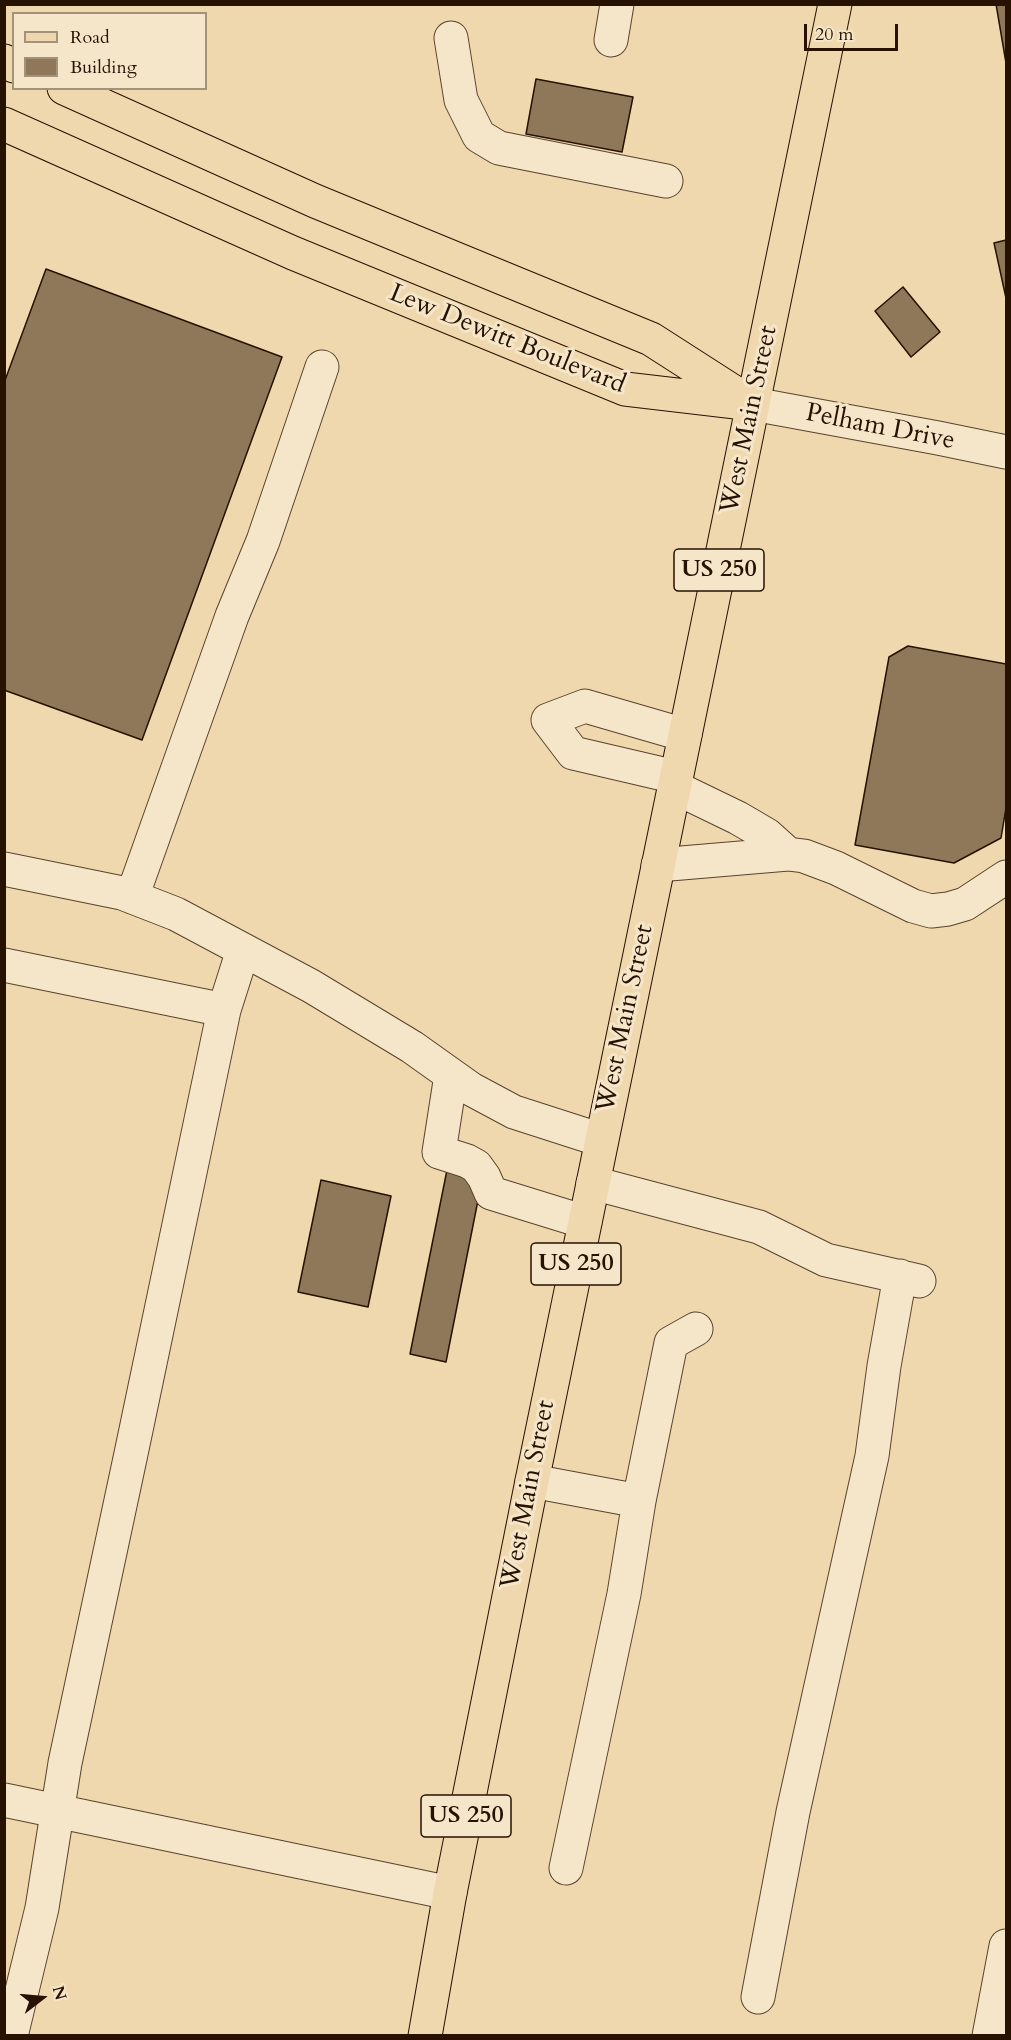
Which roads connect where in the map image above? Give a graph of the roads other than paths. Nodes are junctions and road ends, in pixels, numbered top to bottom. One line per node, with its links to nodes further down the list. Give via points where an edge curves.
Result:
1 (617, 4): 4 (street)
2 (829, 7): 9 (main road, West Main Street / US 250)
3 (451, 38): 7 (street, via 461,100 479,136 499,148)
4 (611, 40)
5 (68, 90): 9 (main road, via 315,201 651,339)
6 (4, 124): 9 (main road, Lew Dewitt Boulevard, via 293,253 625,390)
7 (666, 181)
8 (322, 367): 17 (street, via 263,541 232,616)
9 (753, 404): 10 (street, Pelham Drive); 11 (main road, West Main Street / US 250)
10 (1006, 453)
11 (685, 735): 12 (main road, West Main Street / US 250); 12 (street, via 585,706 548,720 573,753)
12 (675, 782): 13 (street, via 767,835); 14 (main road, West Main Street / US 250)
13 (788, 854): 14 (street); 16 (street, via 836,868 931,911 965,904)
14 (658, 866): 22 (main road, West Main Street / US 250)
15 (4, 870): 17 (street)
16 (1006, 877)
17 (132, 897): 18 (street, via 176,914)
18 (243, 950): 20 (street); 21 (street, via 352,1010)
19 (4, 965): 20 (street)
20 (224, 1010): 29 (street)
21 (451, 1075): 22 (street, via 514,1112); 24 (street, via 439,1152 476,1166 490,1192)
22 (601, 1140): 23 (main road, West Main Street / US 250)
23 (593, 1183): 24 (main road, West Main Street / US 250); 33 (street, via 759,1227 826,1260 910,1279 884,1366 872,1456 793,1812)
24 (585, 1222): 26 (main road, West Main Street / US 250)
25 (696, 1329): 27 (street, via 671,1342)
26 (532, 1481): 27 (street); 31 (main road, West Main Street / US 250)
27 (639, 1501): 30 (street)
28 (4, 1800): 29 (street)
29 (56, 1812): 31 (street); 34 (street, via 42,1908)
30 (566, 1868)
31 (450, 1893): 35 (main road, West Main Street / US 250)
32 (1006, 1946): 36 (street)
33 (758, 1997)
34 (10, 2036)
35 (425, 2036)
36 (989, 2036)

